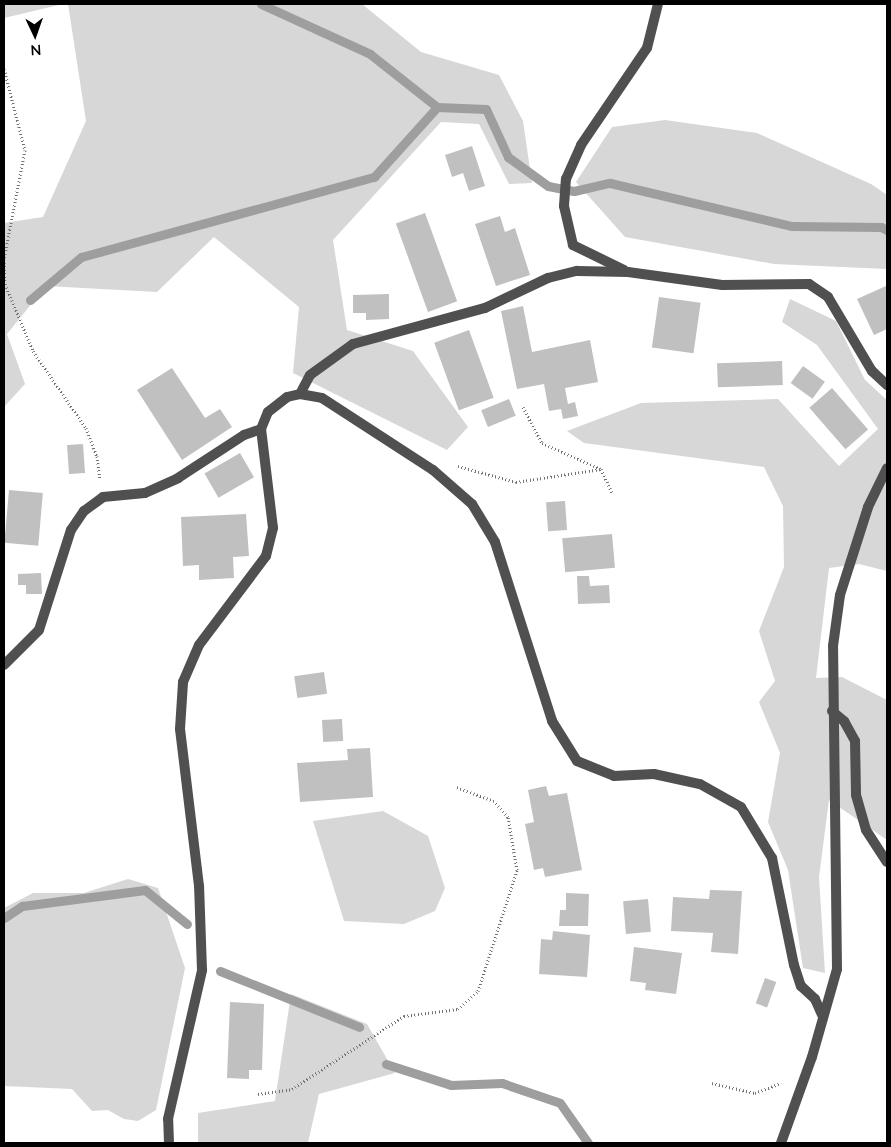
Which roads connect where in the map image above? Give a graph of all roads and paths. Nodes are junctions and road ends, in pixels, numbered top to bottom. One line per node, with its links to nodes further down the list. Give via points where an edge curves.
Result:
1 (658, 4): 3 (street, via 647,48 581,146 566,179 564,206 573,245)
2 (4, 69): 12 (path, via 25,150 4,259 5,284 33,351 86,428 97,456)
3 (628, 272): 4 (street, via 722,285 809,284 828,297 872,371); 5 (street, via 577,271 548,278 485,308 353,344 310,375)
4 (887, 386)
5 (300, 394): 7 (street, via 288,397 268,412); 9 (street, via 322,398)
6 (523, 407): 10 (path, via 542,443)
7 (260, 429): 12 (street, via 244,435 178,478 145,493); 21 (street, via 273,528 266,556 199,645 183,682 180,730 199,886 202,970 168,1119)
8 (887, 468): 14 (street, via 868,507 840,596)
9 (433, 470): 10 (path, via 440,461 516,482); 17 (street, via 472,504 495,542 552,721 577,761 614,776 654,774 700,784 741,807 772,858 794,965 801,986 815,999)
10 (602, 470): 11 (path)
11 (612, 493)
12 (103, 496): 13 (street, via 84,511 71,530 40,630)
13 (4, 664)
14 (832, 711): 16 (street, via 844,722 855,741 856,795 866,830); 17 (street, via 837,969)
15 (456, 787): 20 (path, via 494,801 508,817 517,870 478,991 458,1009 404,1016 292,1089)
16 (887, 862)
17 (822, 1015): 22 (street, via 812,1057)
18 (785, 1080): 19 (path, via 755,1093)
19 (712, 1082)
20 (258, 1094)
21 (169, 1143)
22 (782, 1143)

